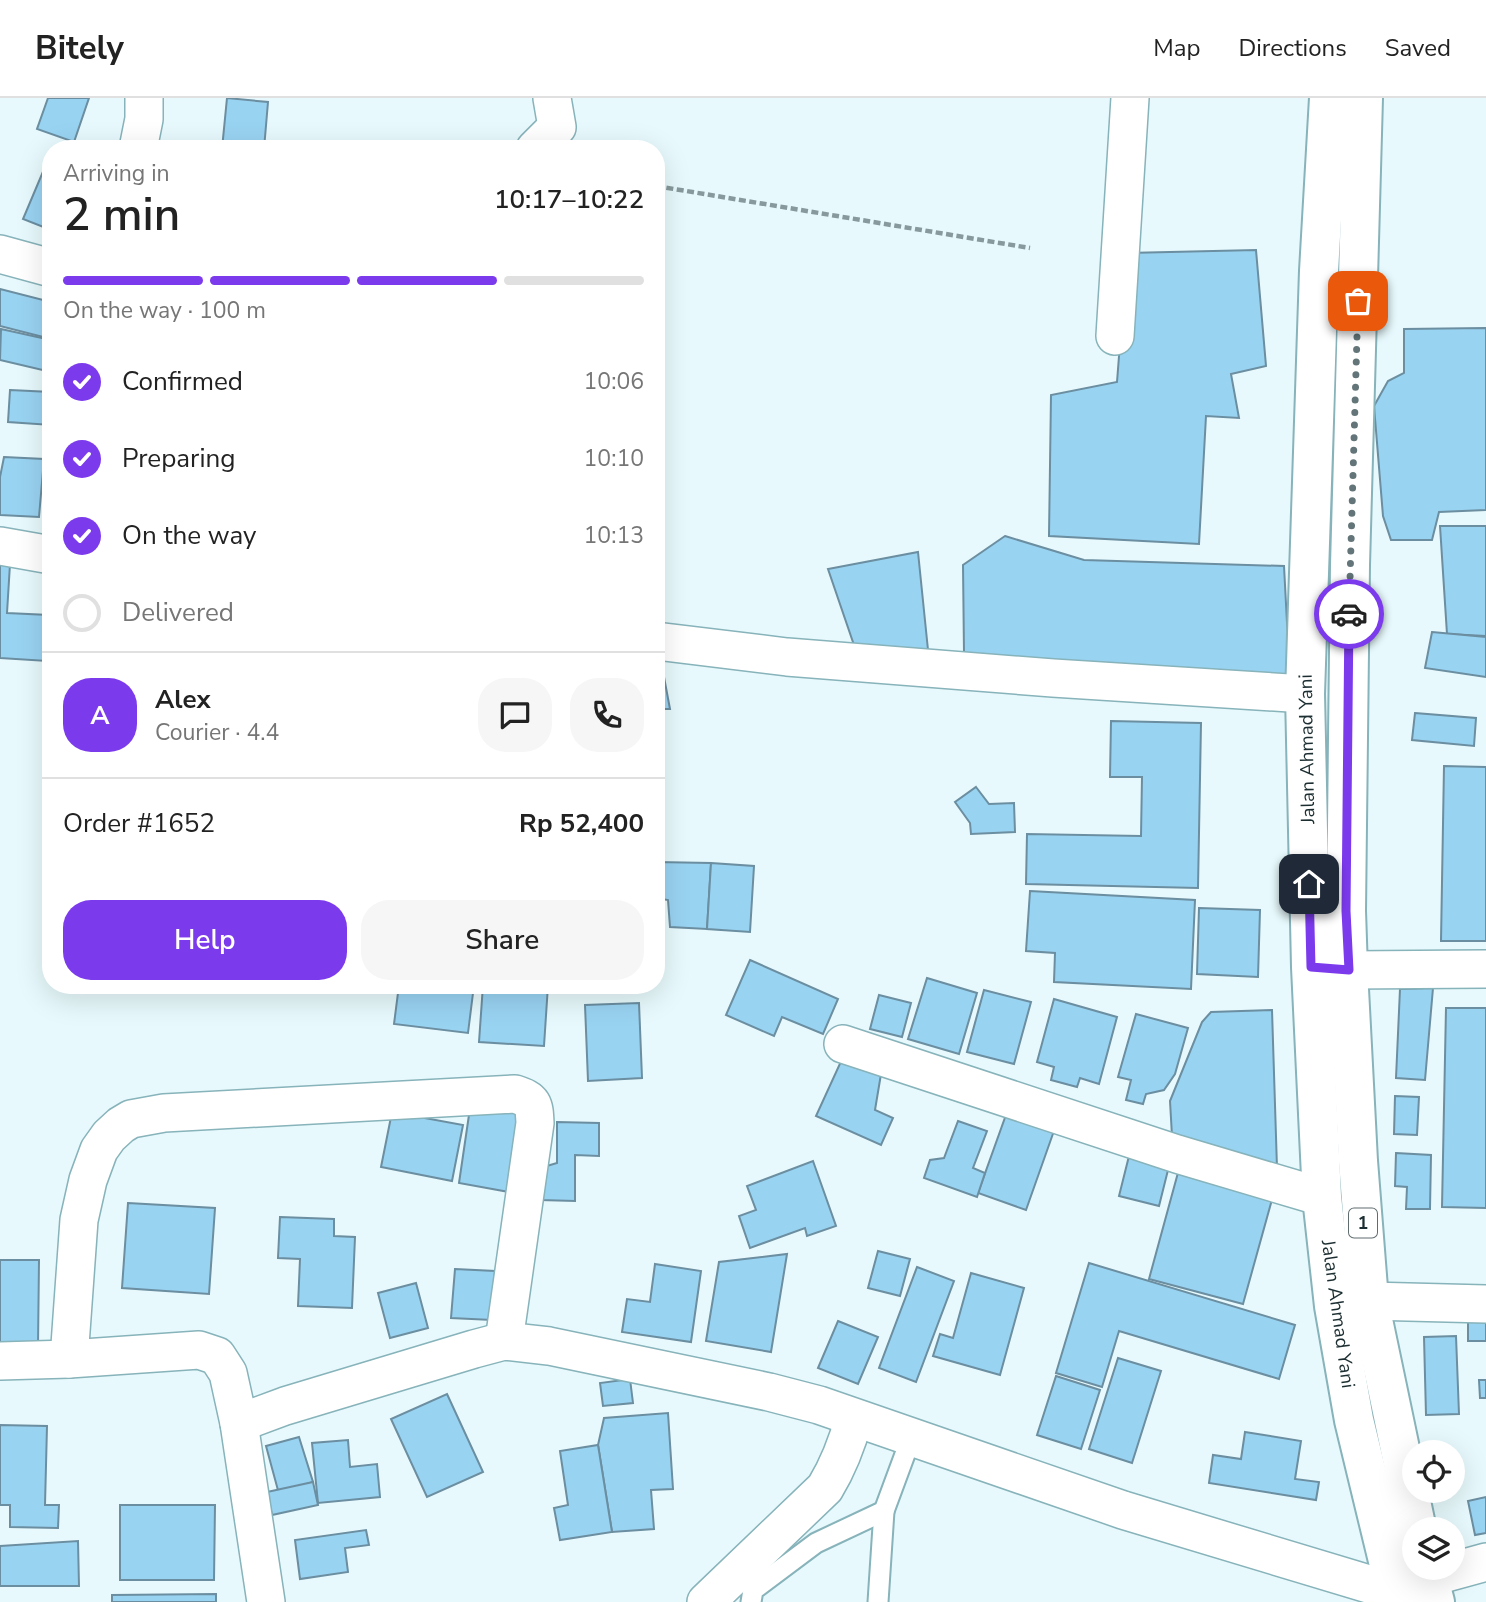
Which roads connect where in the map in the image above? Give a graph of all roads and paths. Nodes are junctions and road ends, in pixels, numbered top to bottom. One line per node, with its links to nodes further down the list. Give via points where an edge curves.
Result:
1 (144, 98): 6 (street)
2 (552, 98): 7 (street, via 557,127)
3 (1130, 98): 12 (street)
4 (1329, 98): 16 (main road, Jalan Ahmad Yani / 1)
5 (1363, 98): 19 (main road, 1, via 1350,565)
6 (140, 140)
7 (544, 140)
8 (665, 187): 9 (path)
9 (1030, 248)
10 (0, 254): 11 (street)
11 (42, 266)
12 (1115, 336)
13 (0, 546): 14 (street)
14 (42, 553)
15 (665, 641): 16 (street, via 787,657)
16 (1306, 694): 17 (main road, Jalan Ahmad Yani / 1)
17 (1311, 967): 19 (street); 21 (main road, Jalan Ahmad Yani / 1)
18 (1486, 969): 19 (street)
19 (1349, 970): 22 (main road, 1)
20 (843, 1044): 21 (street)
21 (1322, 1197): 33 (main road, Jalan Ahmad Yani / 1, via 1334,1306 1354,1420)
22 (1369, 1301): 23 (street); 31 (main road, 1)
23 (1486, 1304)
24 (504, 1341): 25 (street, via 535,1123 534,1106 528,1098 515,1094 164,1113 131,1119 99,1150 88,1180 79,1220); 27 (street, via 549,1346 769,1392); 28 (street)
25 (69, 1359): 26 (street); 28 (street, via 199,1350 218,1356 228,1373)
26 (0, 1361)
27 (854, 1418): 29 (street); 35 (street, via 825,1488)
28 (239, 1423): 34 (street)
29 (911, 1438): 30 (lane); 33 (street, via 1123,1510)
30 (884, 1511): 36 (lane, via 816,1544 753,1590); 37 (lane)
31 (1414, 1517)
32 (1486, 1562): 33 (street)
33 (1416, 1588)
34 (266, 1602)
35 (706, 1602)
36 (751, 1602)
37 (878, 1602)

